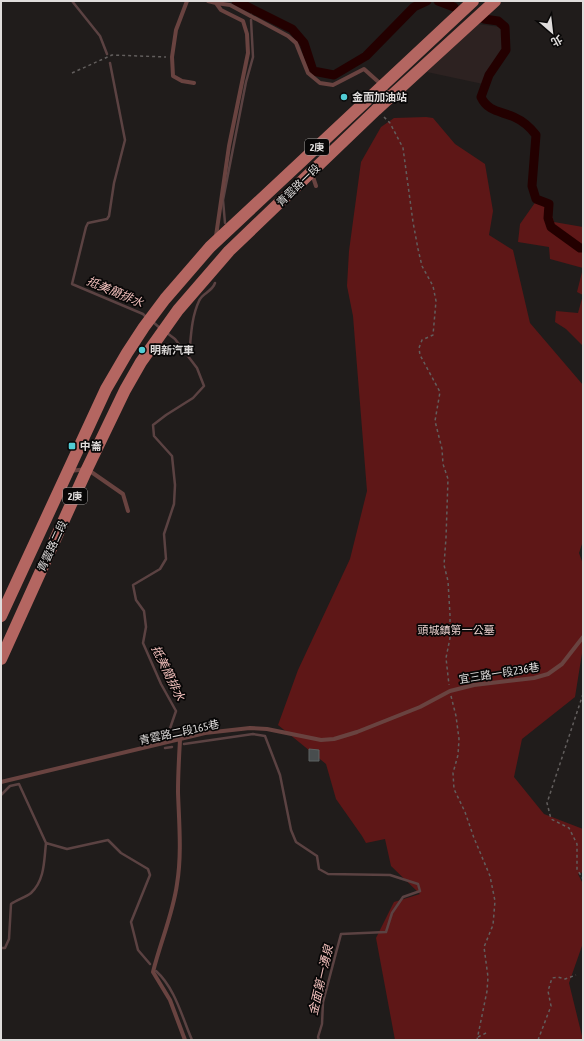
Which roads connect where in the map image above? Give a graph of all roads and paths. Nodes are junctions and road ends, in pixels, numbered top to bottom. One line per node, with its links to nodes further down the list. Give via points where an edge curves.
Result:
1 (187, 1): 6 (lane, via 176,30)
2 (208, 1): 5 (lane)
3 (473, 1): 9 (main road, 青雲路一段 / 2庚)
4 (494, 1): 10 (main road, 青雲路一段 / 2庚)
5 (216, 3): 9 (lane, via 230,5 296,43 308,73 320,83 333,85 364,69); 14 (lane, via 220,10 243,21 248,53 229,146)
6 (172, 57): 7 (path, via 112,55); 8 (lane, via 173,76 182,82)
7 (72, 73)
8 (194, 83)
9 (383, 86): 10 (lane); 14 (main road, 青雲路一段 / 2庚)
10 (390, 97): 11 (main road, 青雲路一段 / 2庚)
11 (376, 110): 12 (main road, 青雲路一段 / 2庚); 23 (path, via 390,123 403,148 418,249 436,302 432,335 422,340 418,348 440,392 435,420 448,479 444,565 448,581 450,615 450,638 446,658)
12 (311, 172): 13 (lane); 16 (main road, 青雲路一段 / 2庚, via 229,252)
13 (316, 186)
14 (216, 241): 15 (main road, 青雲路一段 / 2庚)
15 (165, 299): 18 (main road, 青雲路二段 / 2庚, via 144,327 106,389)
16 (178, 310): 17 (main road, 青雲路二段 / 2庚, via 141,362)
17 (87, 469): 18 (lane); 19 (lane, via 123,494); 22 (main road, 青雲路二段 / 2庚)
18 (68, 471): 20 (main road, 青雲路二段 / 2庚)
19 (128, 511)
20 (1, 616)
21 (583, 637): 23 (lane, 宜三路一段236巷, via 562,664 548,674)
22 (1, 659)
23 (450, 691): 25 (lane, 青雲路二段165巷, via 414,710 334,739 321,740 250,728 206,733); 30 (path, via 459,739 453,773 454,789 490,876 495,901 493,926 484,947 487,991)
24 (583, 694): 27 (path, via 547,803 551,819 569,828 577,844 577,868)
25 (180, 740): 26 (lane, 青雲路二段165巷); 31 (lane, via 180,838 177,884 164,938 152,972 170,1000)
26 (1, 782)
27 (583, 879)
28 (576, 975): 32 (path, via 565,979 552,978 548,991 551,1006)
29 (488, 1032): 30 (path)
30 (477, 1039)
31 (185, 1040)
32 (538, 1040)

